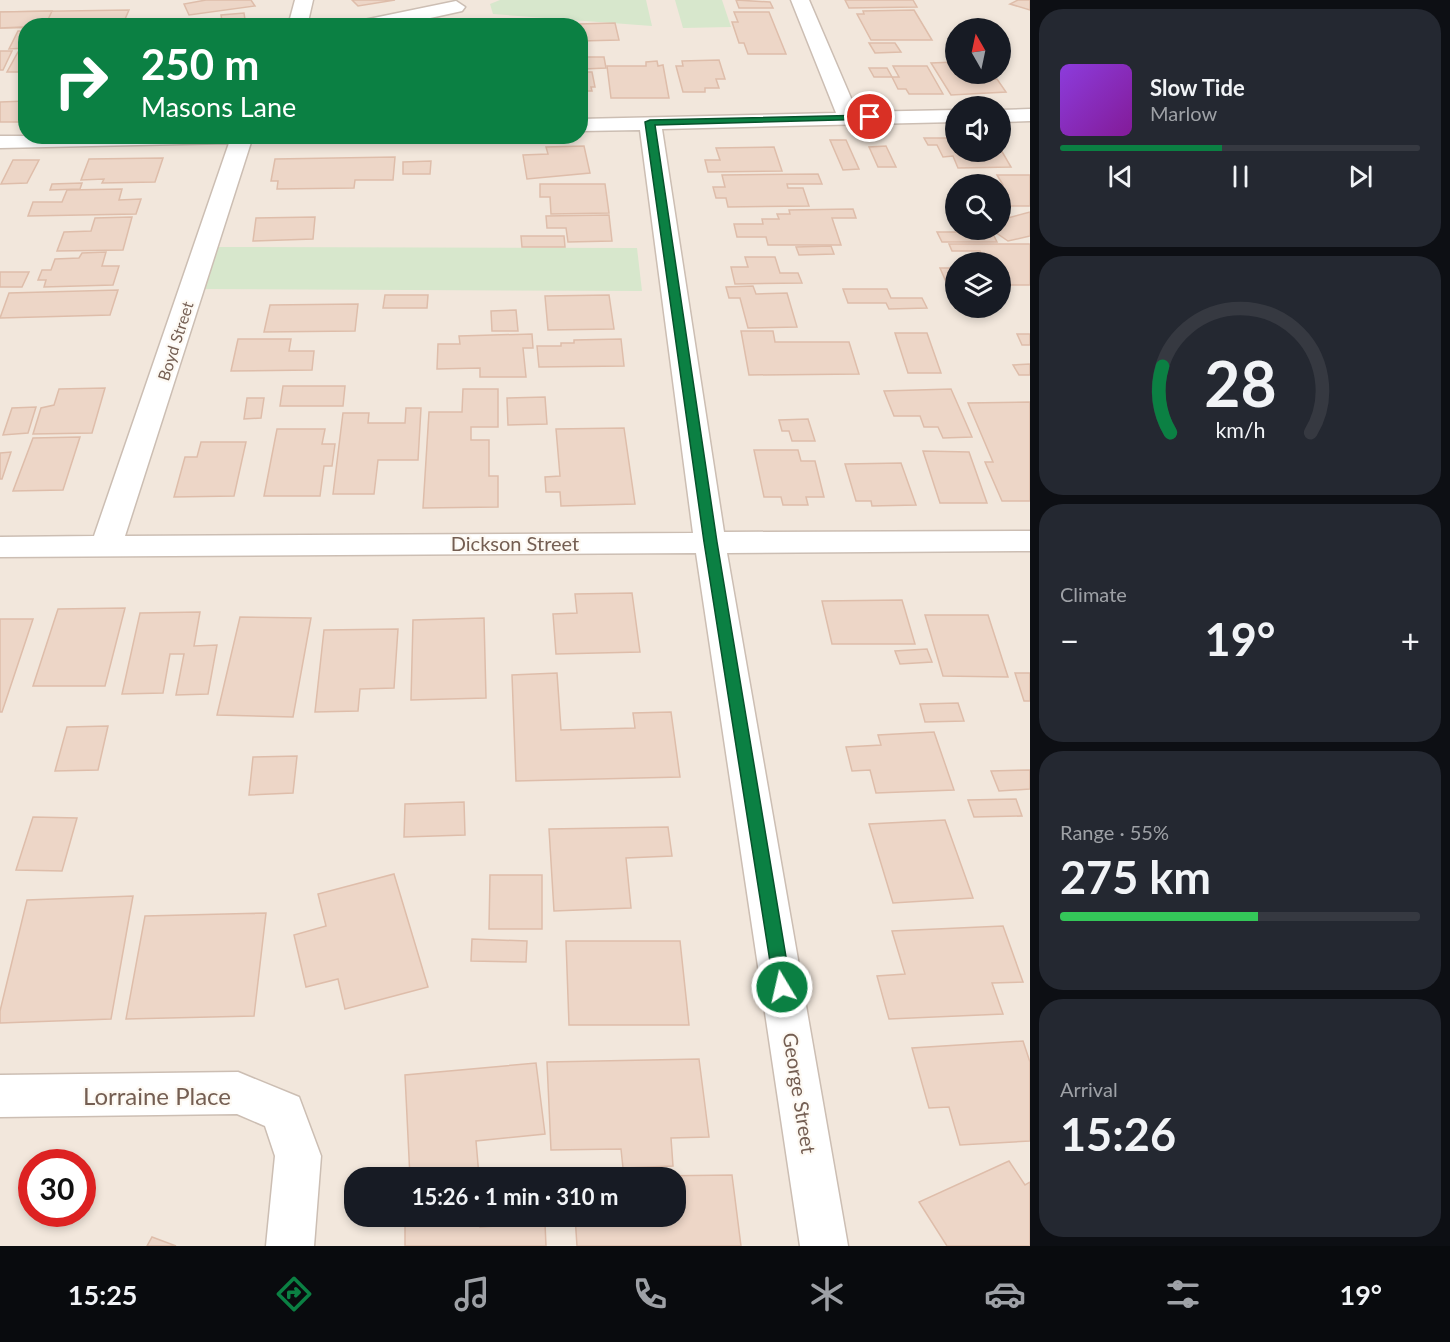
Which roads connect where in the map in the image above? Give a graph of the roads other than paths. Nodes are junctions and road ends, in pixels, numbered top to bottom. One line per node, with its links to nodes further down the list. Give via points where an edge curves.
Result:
1 (304, 0): 4 (street)
2 (800, 0): 9 (street)
3 (456, 7): 5 (street)
4 (299, 18)
5 (403, 18)
6 (1030, 115): 8 (street)
7 (945, 116): 9 (street)
8 (1011, 116)
9 (849, 118): 10 (street)
10 (650, 122): 11 (street); 16 (street, George Street)
11 (588, 125)
12 (0, 142): 13 (street)
13 (18, 142)
14 (239, 144): 17 (street, Boyd Street)
15 (1030, 541): 16 (street, Dickson Street)
16 (710, 542): 17 (street, Dickson Street); 21 (street, George Street)
17 (107, 545): 18 (street, Dickson Street)
18 (0, 547)
19 (0, 1096): 20 (street, Lorraine Place, via 238,1093 283,1112 298,1156)
20 (290, 1246)
21 (824, 1246)

